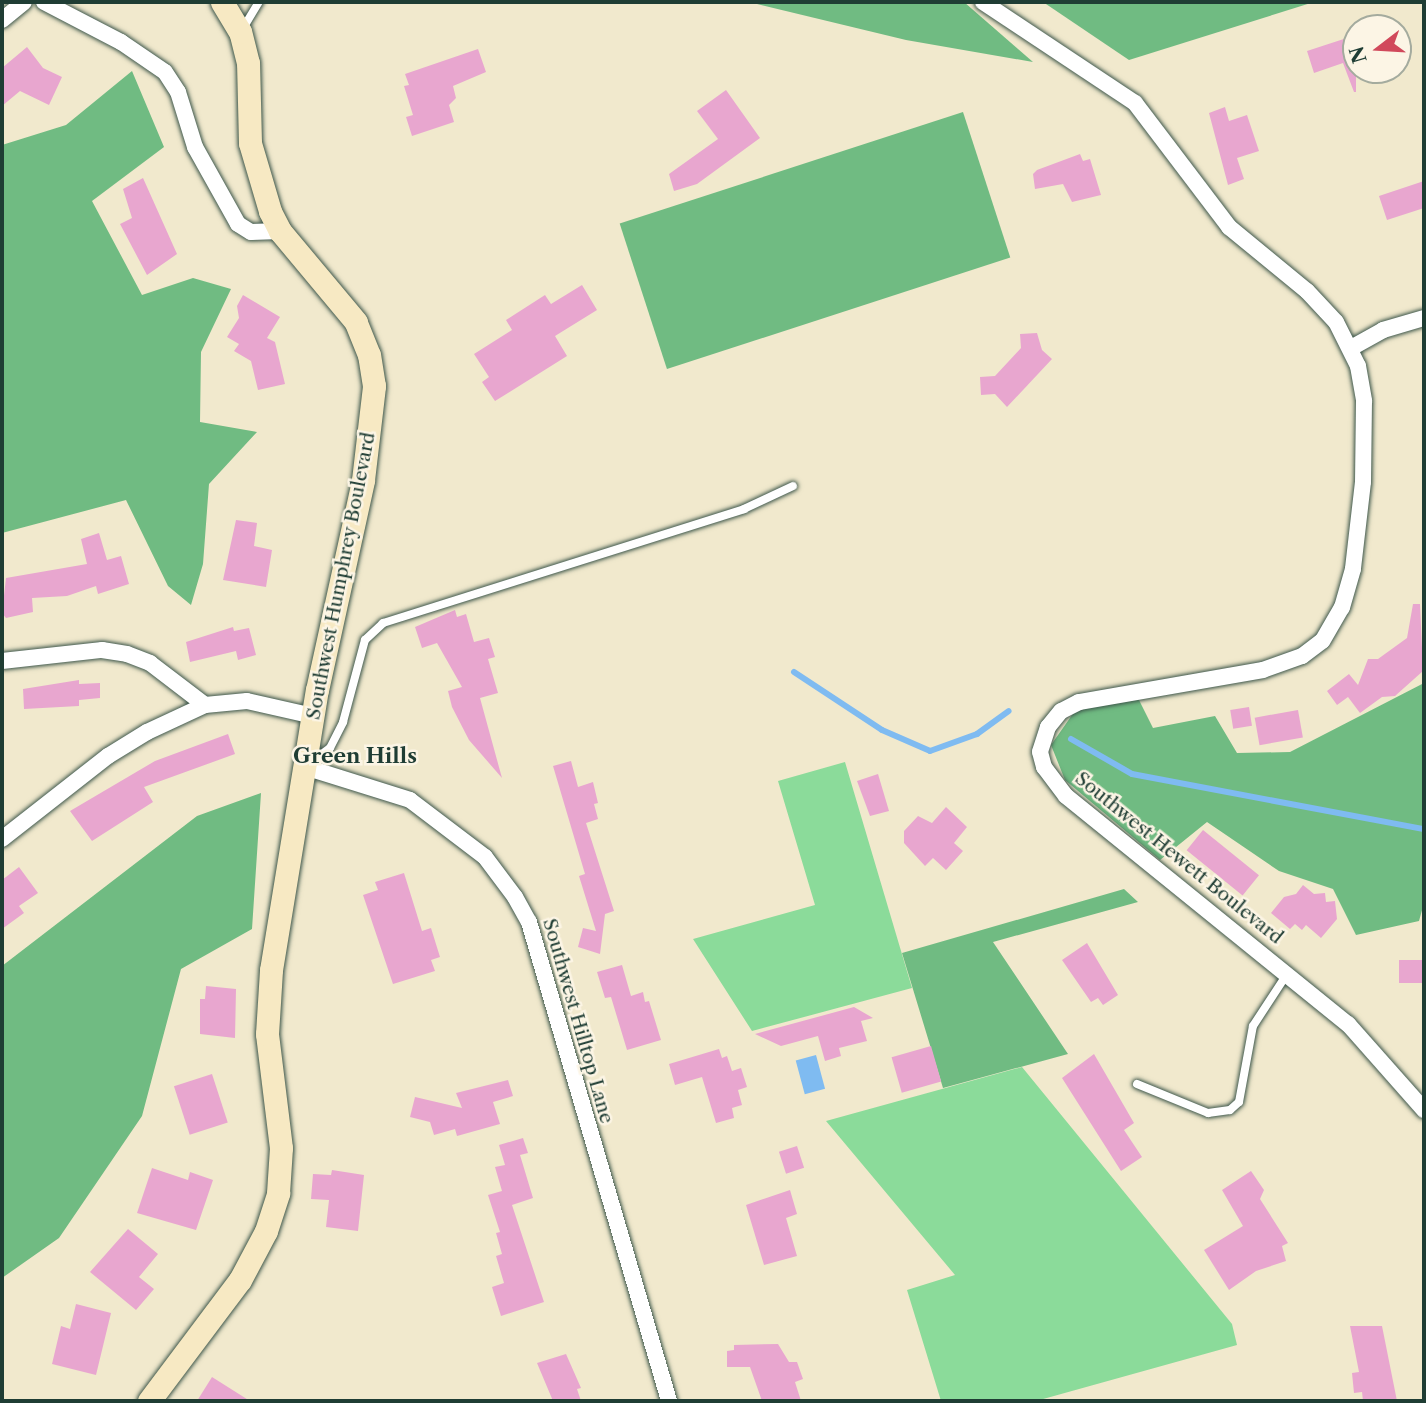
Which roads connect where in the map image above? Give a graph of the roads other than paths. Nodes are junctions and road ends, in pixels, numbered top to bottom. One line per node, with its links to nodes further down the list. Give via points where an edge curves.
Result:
1 (24, 2): 6 (street)
2 (44, 2): 8 (street, via 121,42 165,72 178,92 195,146 238,225 251,232)
3 (222, 2): 7 (main road, Southwest Humphrey Boulevard)
4 (259, 2): 7 (lane)
5 (983, 2): 10 (street, Southwest Hewett Boulevard, via 1135,103 1229,227 1322,304)
6 (2, 20)
7 (240, 32): 8 (main road, Southwest Humphrey Boulevard, via 248,63 250,143 260,186)
8 (280, 231): 14 (main road, Southwest Humphrey Boulevard, via 356,323 369,355 374,386 363,480)
9 (1424, 317): 10 (street, via 1383,330)
10 (1352, 348): 17 (street, Southwest Hewett Boulevard, via 1364,401 1358,538 1342,607 1322,640 1302,656 1263,670 1079,702 1053,719 1040,752 1049,776 1066,796)
11 (793, 485): 15 (lane, via 744,509 383,623 365,640 344,722 330,748)
12 (2, 661): 13 (street, via 102,650 127,654 150,663)
13 (205, 705): 14 (street, via 247,701); 16 (street, via 108,756)
14 (313, 716): 15 (main road, Southwest Humphrey Boulevard)
15 (305, 767): 20 (main road, Southwest Humphrey Boulevard, via 267,1006 268,1057 281,1148 278,1193 266,1231 240,1280); 21 (street, Southwest Hilltop Lane, via 410,800 485,857 515,897 528,922)
16 (2, 839)
17 (1288, 973): 18 (lane, via 1256,1018 1239,1101 1230,1110 1208,1113); 19 (street, Southwest Hewett Boulevard, via 1348,1024)
18 (1137, 1084)
19 (1424, 1110)
20 (149, 1401)
21 (669, 1401)

